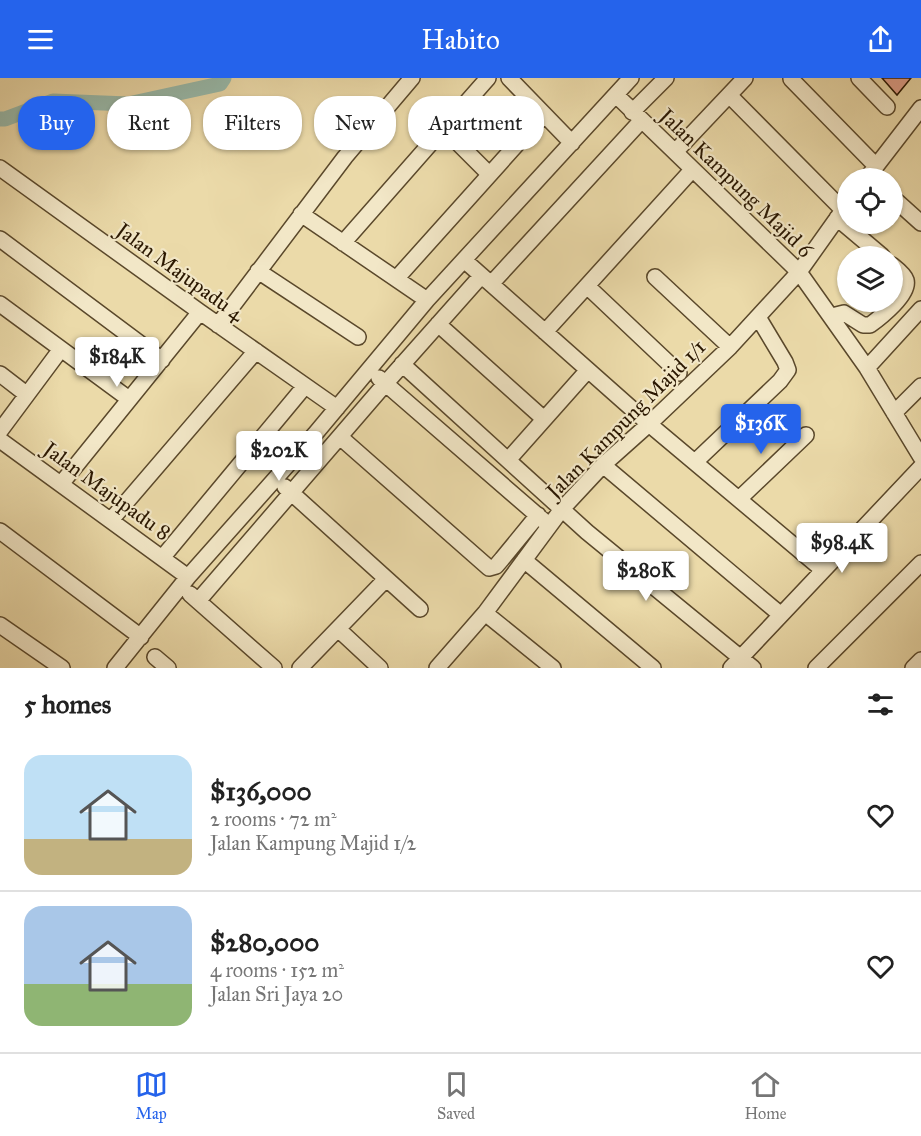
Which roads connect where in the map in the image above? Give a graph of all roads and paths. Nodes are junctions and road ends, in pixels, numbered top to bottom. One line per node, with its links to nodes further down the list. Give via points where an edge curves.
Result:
1 (412, 78): 29 (street)
2 (488, 78): 11 (street)
3 (509, 78): 12 (street)
4 (631, 78): 9 (street)
5 (666, 78): 16 (street)
6 (745, 78): 10 (street)
7 (859, 78): 13 (street)
8 (791, 79): 23 (street)
9 (616, 95): 16 (street, Jalan Kampung Majid 6); 17 (street)
10 (729, 95): 21 (street); 28 (street)
11 (472, 96)
12 (526, 96)
13 (887, 107)
14 (921, 108): 24 (street)
15 (544, 114): 17 (street)
16 (636, 116): 21 (street, Jalan Kampung Majid 6); 42 (street)
17 (572, 143): 36 (street)
18 (424, 150): 34 (street)
19 (465, 150): 26 (street)
20 (511, 150): 26 (street)
21 (675, 152): 25 (street, Jalan Kampung Majid 6)
22 (0, 168): 48 (street, Jalan Majupadu 4)
23 (865, 168)
24 (876, 168)
25 (692, 170): 38 (street, Jalan Kampung Majid 6); 43 (street)
26 (489, 174): 41 (street)
27 (903, 204): 30 (street)
28 (837, 205)
29 (301, 214): 34 (street); 37 (street)
30 (918, 214)
31 (837, 217): 38 (street, Jalan Kampung Majid 1/1)
32 (863, 234): 35 (street)
33 (0, 239): 59 (street)
34 (343, 243): 41 (street)
35 (873, 246)
36 (464, 260): 42 (street); 45 (street)
37 (258, 271): 53 (street); 55 (street)
38 (799, 272): 50 (street, Jalan Kampung Majid 1/1); 51 (street, Jalan Kampung Majid 6)
39 (903, 274): 44 (street, via 907,282)
40 (656, 278): 56 (street)
41 (396, 279): 45 (street)
42 (486, 280): 52 (street); 54 (street)
43 (587, 286): 54 (street); 64 (street)
44 (903, 292)
45 (427, 300): 62 (street)
46 (0, 304): 57 (street)
47 (921, 309): 61 (street)
48 (200, 312): 53 (street, Jalan Majupadu 4); 59 (street)
49 (885, 312): 51 (street, via 870,326 844,313)
50 (758, 316): 56 (street, Jalan Kampung Majid 1/1); 80 (street, via 788,370)
51 (832, 316): 61 (street, Jalan Kampung Majid 6)
52 (438, 324): 60 (street); 73 (street)
53 (218, 325): 58 (street, Jalan Majupadu 4)
54 (545, 332): 63 (street)
55 (358, 337)
56 (730, 347): 74 (street, Jalan Kampung Majid 1/1)
57 (61, 349): 69 (street); 70 (street)
58 (256, 351): 67 (street, Jalan Majupadu 4); 89 (street)
59 (162, 360): 70 (street)
60 (402, 364): 66 (street); 79 (street)
61 (867, 368): 72 (street, Jalan Kampung Majid 6)
62 (370, 370): 66 (street); 71 (street)
63 (588, 370): 73 (street); 74 (street)
64 (679, 373)
65 (0, 374): 69 (street)
66 (384, 384): 76 (street); 88 (street)
67 (305, 386): 71 (street, Jalan Majupadu 4); 92 (street)
68 (921, 386): 72 (street)
69 (26, 394): 77 (street)
70 (129, 399): 84 (street)
71 (337, 408): 83 (street)
72 (894, 413): 78 (street, Jalan Kampung Majid 6)
73 (544, 419): 79 (street)
74 (649, 424): 80 (street); 81 (street, Jalan Kampung Majid 1/1)
75 (806, 435): 86 (street)
76 (339, 437): 85 (street); 88 (street, via 489,568 502,560)
77 (1, 441): 84 (street, Jalan Majupadu 8)
78 (921, 457)
79 (507, 460): 87 (street)
80 (695, 462): 86 (street)
81 (603, 465): 87 (street, Jalan Kampung Majid 1/1); 101 (street)
82 (918, 477): 95 (street)
83 (276, 479): 85 (street); 97 (street)
84 (61, 484): 89 (street, Jalan Majupadu 8)
85 (292, 493): 96 (street); 98 (street)
86 (739, 499): 95 (street)
87 (562, 509): 90 (street, Jalan Kampung Majid 1/1); 107 (street)
88 (538, 515): 90 (street)
89 (111, 520): 92 (street, Jalan Majupadu 8)
90 (550, 527): 93 (street, Jalan Kampung Majid 1/1)
91 (0, 531): 104 (street)
92 (162, 558): 97 (street, Jalan Majupadu 8)
93 (524, 560): 100 (street, Jalan Kampung Majid 1/1); 116 (street)
94 (921, 562): 118 (street)
95 (823, 570): 101 (street)
96 (386, 579): 99 (street); 103 (street)
97 (184, 582): 98 (street, Jalan Majupadu 8); 104 (street)
98 (198, 601): 112 (street, Jalan Majupadu 8)
99 (420, 609)
100 (485, 613): 108 (street, Jalan Kampung Majid 1/1); 115 (street)
101 (781, 615): 107 (street)
102 (0, 624): 109 (street)
103 (338, 629): 113 (street); 114 (street)
104 (141, 637): 110 (street)
105 (155, 657): 111 (street)
106 (921, 661): 119 (street)
107 (735, 663): 117 (street)
108 (440, 667)
109 (62, 668)
110 (115, 668)
111 (168, 668)
112 (274, 668)
113 (300, 668)
114 (380, 668)
115 (553, 668)
116 (653, 668)
117 (753, 668)
118 (816, 668)
119 (913, 668)

